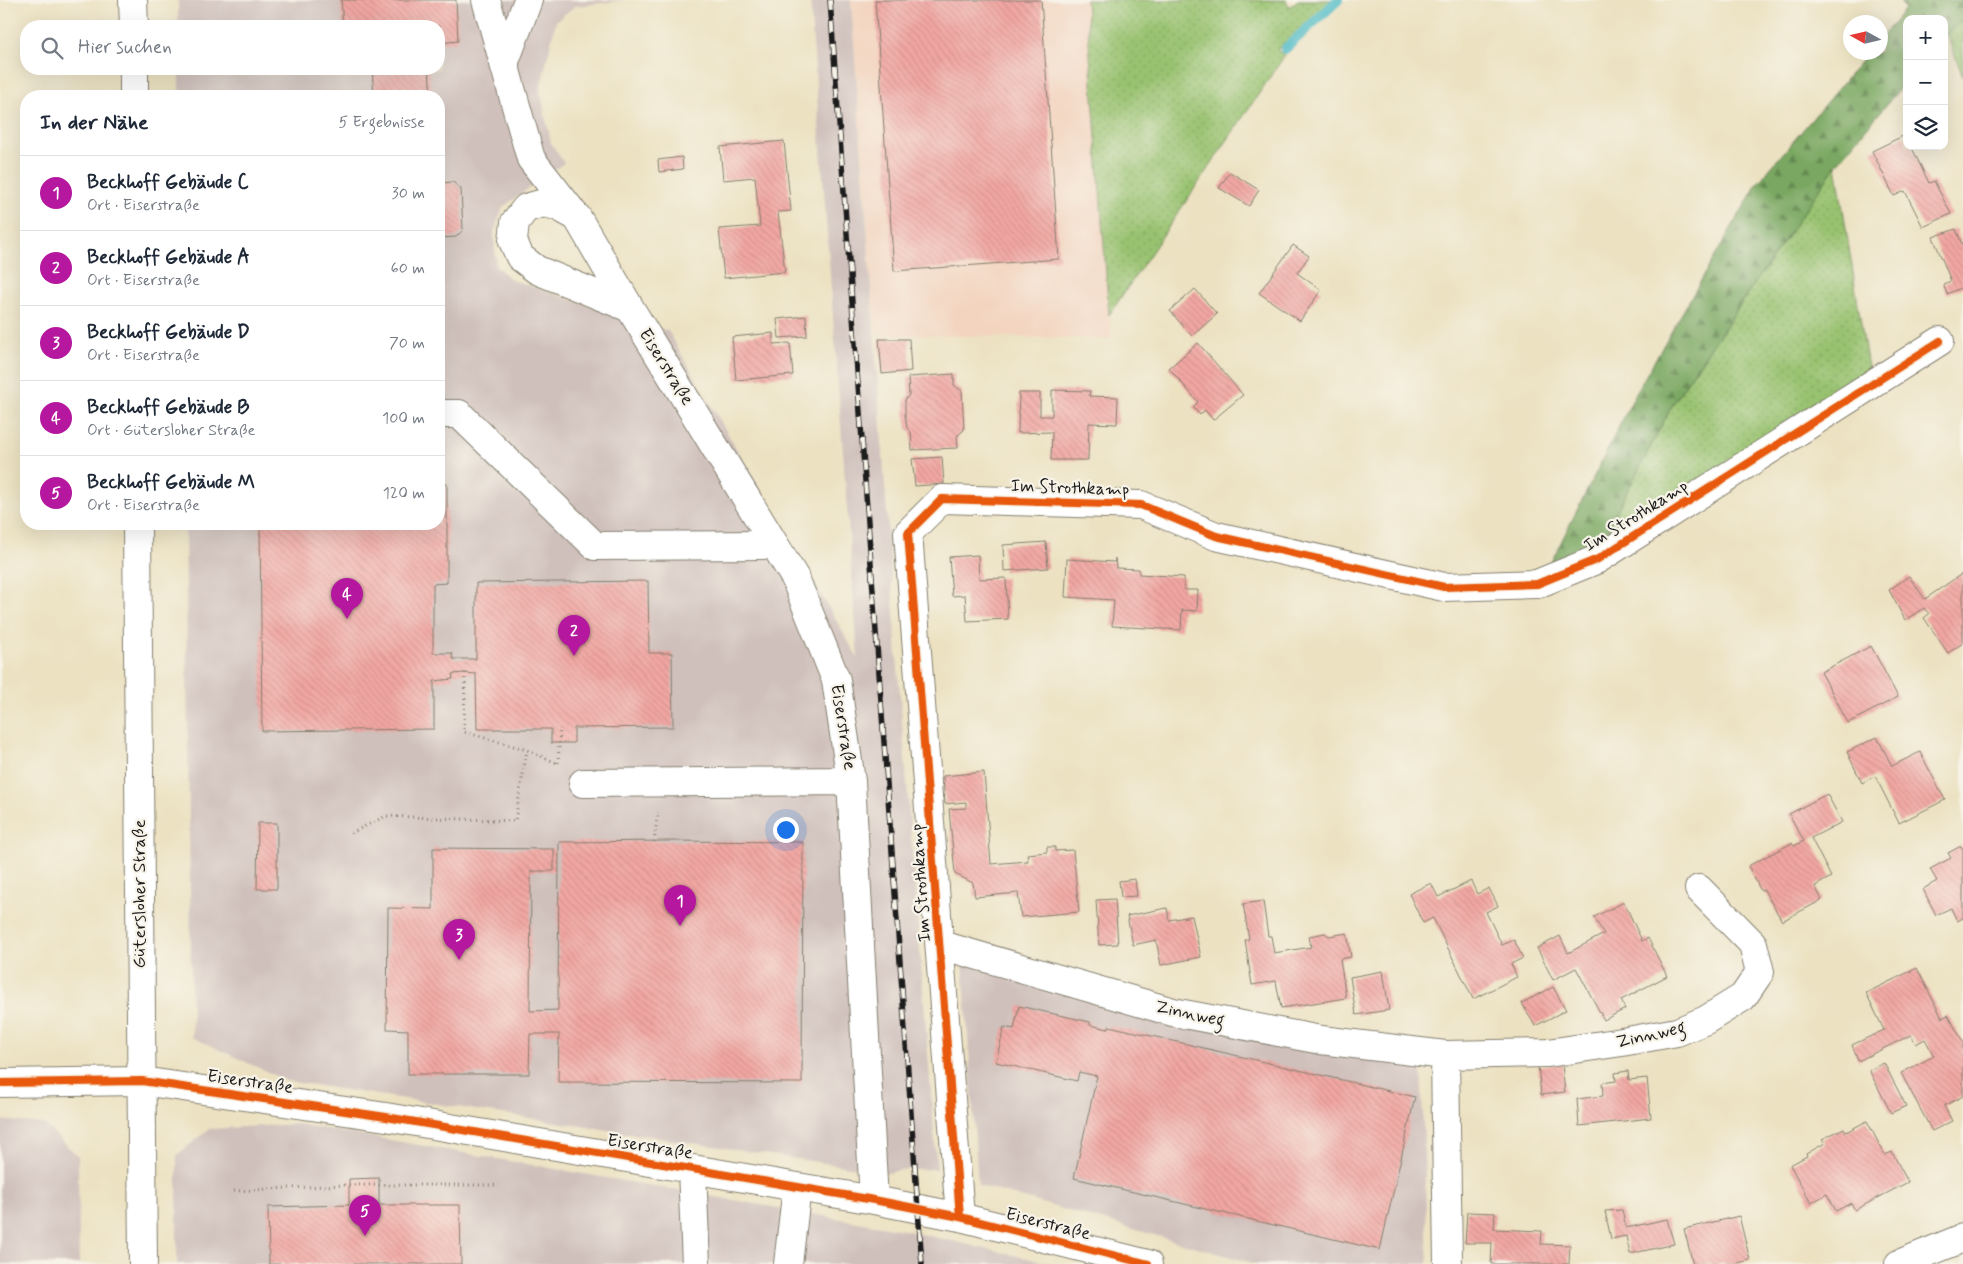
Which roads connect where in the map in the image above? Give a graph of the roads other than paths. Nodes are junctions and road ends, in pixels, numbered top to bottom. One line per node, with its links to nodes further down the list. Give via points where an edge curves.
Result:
1 (133, 0): 4 (street)
2 (486, 0): 5 (street)
3 (528, 0): 5 (street)
4 (134, 20)
5 (504, 64): 8 (street, via 531,159)
6 (134, 75): 7 (street)
7 (134, 90)
8 (576, 217): 9 (street, Eiserstraße); 9 (street, Eiserstraße, via 544,203 526,208 515,222 513,241 520,257 537,270)
9 (630, 308): 13 (street, Eiserstraße)
10 (1940, 341): 17 (street, Im Strothkamp, via 1598,559 1537,584 1444,587 1216,536 1141,505 942,499 908,533)
11 (445, 414): 13 (street, via 460,414 594,546)
12 (137, 530): 19 (street, Gütersloher Straße)
13 (775, 545): 14 (street, Eiserstraße, via 795,578 836,680)
14 (851, 781): 15 (street); 23 (street, Eiserstraße)
15 (583, 783)
16 (1700, 889): 18 (street, Zinnweg, via 1753,944 1760,972 1743,997 1706,1020 1677,1032 1548,1053)
17 (941, 944): 18 (street, Zinnweg, via 1173,1012 1321,1040); 24 (street, Im Strothkamp)
18 (1446, 1055): 30 (street)
19 (142, 1082): 20 (street, Eiserstraße); 21 (street, Eiserstraße, via 386,1117); 26 (street, Gütersloher Straße)
20 (0, 1084)
21 (692, 1170): 22 (street, Eiserstraße); 27 (street)
22 (797, 1187): 23 (street, Eiserstraße); 28 (street)
23 (874, 1200): 24 (street, Eiserstraße)
24 (960, 1217): 29 (street, Eiserstraße)
25 (1963, 1238): 31 (street)
26 (143, 1264)
27 (696, 1264)
28 (788, 1264)
29 (1148, 1264)
30 (1448, 1264)
31 (1899, 1264)

